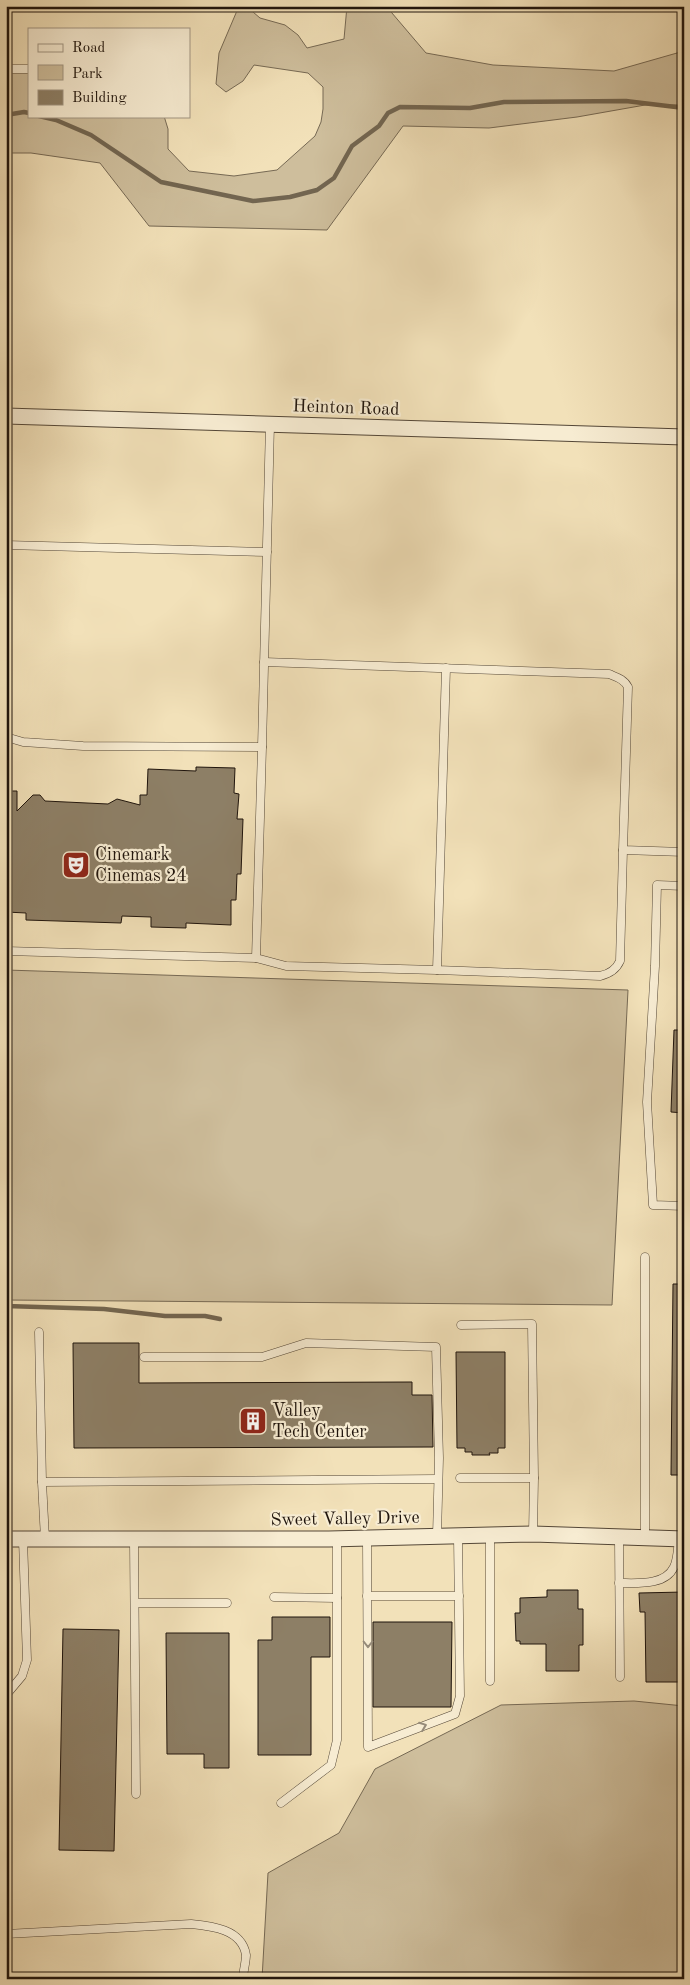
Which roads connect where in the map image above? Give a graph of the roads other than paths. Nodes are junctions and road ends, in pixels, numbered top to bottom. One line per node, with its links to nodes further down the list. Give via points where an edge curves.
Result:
1 (6, 69): 2 (lane)
2 (28, 70)
3 (6, 416): 4 (street, Heinton Road)
4 (270, 424): 5 (street, Heinton Road); 7 (lane)
5 (684, 436)
6 (6, 545): 7 (lane)
7 (266, 552): 8 (lane)
8 (264, 662): 9 (lane); 11 (lane)
9 (446, 668): 12 (lane, via 608,674 625,682 628,702); 17 (lane)
10 (6, 737): 11 (lane, via 23,742 84,746)
11 (262, 747): 16 (lane)
12 (623, 850): 13 (lane); 17 (lane, via 620,961 608,974)
13 (684, 852)
14 (684, 886): 18 (lane, via 658,885 646,1102 653,1205)
15 (6, 951): 16 (lane)
16 (256, 958): 17 (lane, via 286,966)
17 (437, 970)
18 (684, 1206)
19 (646, 1257): 32 (lane)
20 (461, 1325): 24 (lane, via 532,1324)
21 (39, 1332): 26 (lane)
22 (144, 1357): 25 (lane, via 262,1357 306,1343 436,1347)
23 (460, 1478): 24 (lane)
24 (534, 1478): 27 (lane)
25 (438, 1479): 26 (lane); 29 (lane)
26 (42, 1482): 36 (lane)
27 (533, 1534): 28 (street, Sweet Valley Drive); 31 (street, Sweet Valley Drive)
28 (490, 1535): 30 (street, Sweet Valley Drive); 48 (lane)
29 (436, 1536): 30 (street, Sweet Valley Drive); 33 (street, Sweet Valley Drive)
30 (458, 1536): 42 (lane)
31 (619, 1537): 32 (street, Sweet Valley Drive); 40 (lane)
32 (645, 1537): 39 (street, Sweet Valley Drive)
33 (367, 1538): 38 (street, Sweet Valley Drive); 41 (lane)
34 (6, 1539): 35 (street, Sweet Valley Drive)
35 (23, 1539): 36 (street, Sweet Valley Drive); 49 (lane, via 27,1660 22,1676)
36 (45, 1539): 37 (street, Sweet Valley Drive)
37 (134, 1539): 38 (street, Sweet Valley Drive); 45 (lane)
38 (337, 1539): 44 (lane)
39 (681, 1539): 40 (lane, via 675,1566 667,1576 640,1584)
40 (619, 1584): 47 (lane)
41 (367, 1596): 42 (lane); 42 (lane, one-way to 42, via 368,1747 455,1714 460,1696)
42 (459, 1596)
43 (274, 1597): 44 (lane)
44 (337, 1598): 51 (lane, via 337,1740 331,1765)
45 (135, 1603): 46 (lane); 50 (lane)
46 (227, 1603)
47 (620, 1677)
48 (490, 1681)
49 (6, 1694)
50 (136, 1794)
51 (281, 1803)
52 (6, 1934): 53 (lane, via 191,1924 214,1926 230,1932 240,1943 246,1955)
53 (242, 1979)

